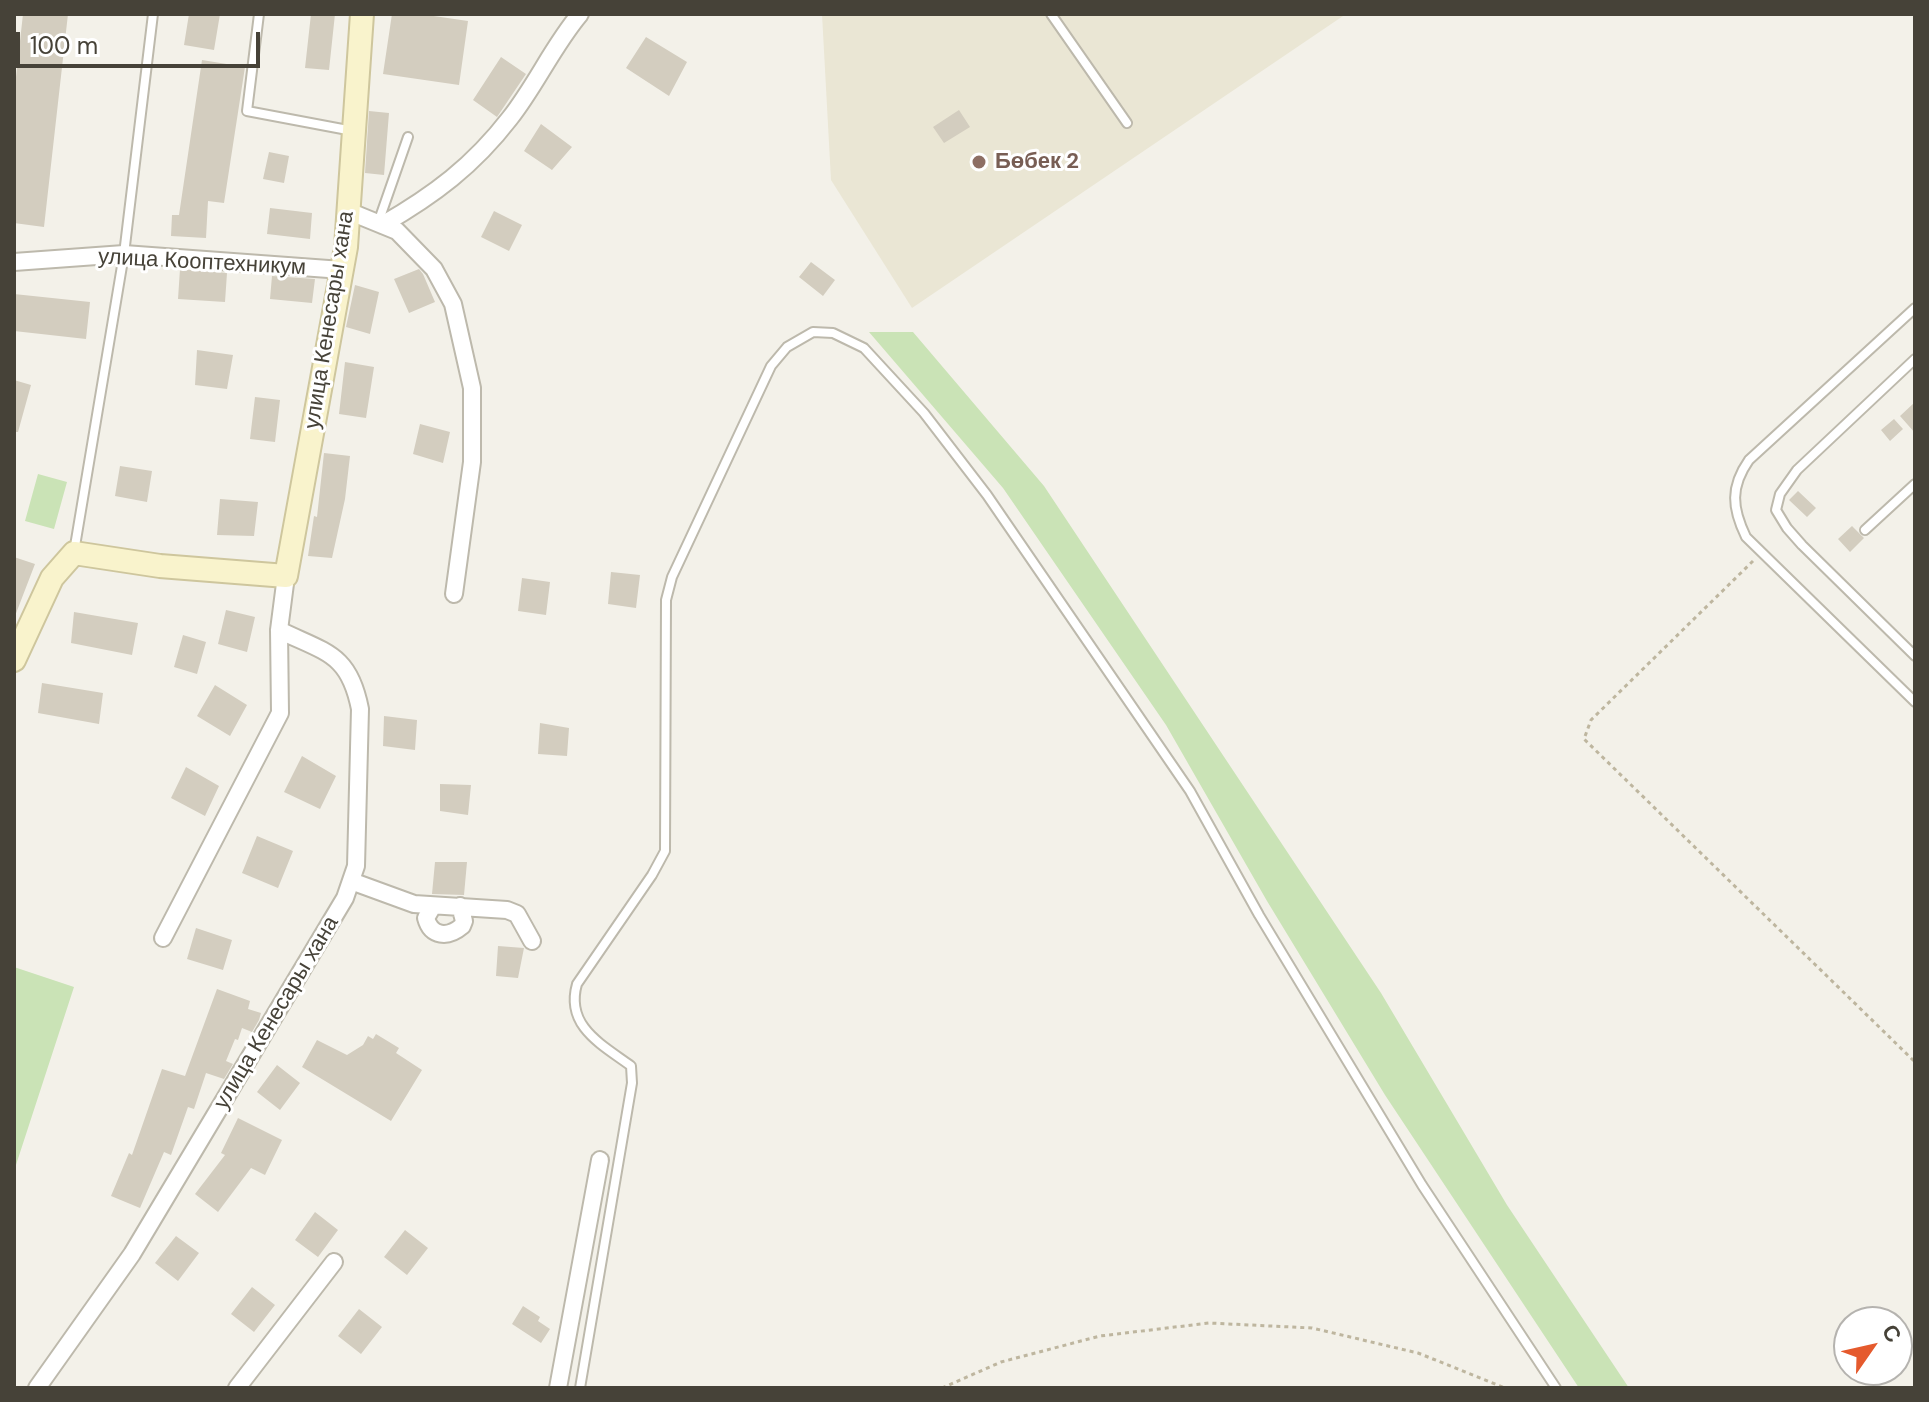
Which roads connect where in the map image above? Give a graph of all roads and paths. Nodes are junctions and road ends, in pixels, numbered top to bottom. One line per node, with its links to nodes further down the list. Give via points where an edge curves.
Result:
1 (153, 14): 11 (lane)
2 (259, 14): 7 (lane, via 247,111)
3 (362, 14): 7 (street, улица Кенесары хана)
4 (580, 14): 10 (street, via 511,117 469,164 429,197)
5 (1051, 14): 6 (lane)
6 (1127, 123)
7 (354, 132): 9 (street, улица Кенесары хана)
8 (408, 137): 10 (lane)
9 (348, 211): 10 (street); 13 (street, улица Кенесары хана)
10 (380, 224): 21 (street, via 397,231 434,269 453,304 472,388 472,462)
11 (124, 254): 12 (street, улица Кооптехникум); 13 (street, улица Кооптехникум); 18 (lane)
12 (14, 262)
13 (342, 270): 20 (street, улица Кенесары хана)
14 (1915, 308): 19 (lane, via 1749,460 1737,477 1736,518)
15 (1915, 359): 23 (lane, via 1797,470 1776,510 1802,545)
16 (1915, 484): 17 (lane)
17 (1865, 530)
18 (74, 553): 20 (street); 24 (street, via 52,578)
19 (1761, 553): 25 (lane); 31 (path, via 1591,720 1584,739)
20 (286, 576): 22 (street)
21 (454, 594)
22 (279, 630): 26 (street, улица Кенесары хана, via 335,657 355,685 360,709 356,866); 29 (street, via 280,713)
23 (1915, 656)
24 (14, 660)
25 (1915, 702)
26 (351, 881): 27 (street); 34 (street, улица Кенесары хана, via 132,1254)
27 (433, 906): 28 (street); 28 (street, via 428,926 444,934 462,926)
28 (460, 906): 30 (street, via 517,914)
29 (163, 938)
30 (532, 941)
31 (1915, 1062)
32 (600, 1160): 36 (street)
33 (334, 1262): 35 (street)
34 (37, 1388)
35 (237, 1388)
36 (558, 1388)
37 (580, 1388): 40 (lane, via 632,1083 631,1066 578,1022 572,1000 577,984 665,851 666,600 672,577 771,366 787,347 813,332 833,333 864,348 924,413 987,495 1190,791 1422,1185)
38 (942, 1388): 39 (path, via 1001,1362 1100,1336 1209,1323 1312,1328 1418,1353)
39 (1505, 1388)
40 (1556, 1388)

